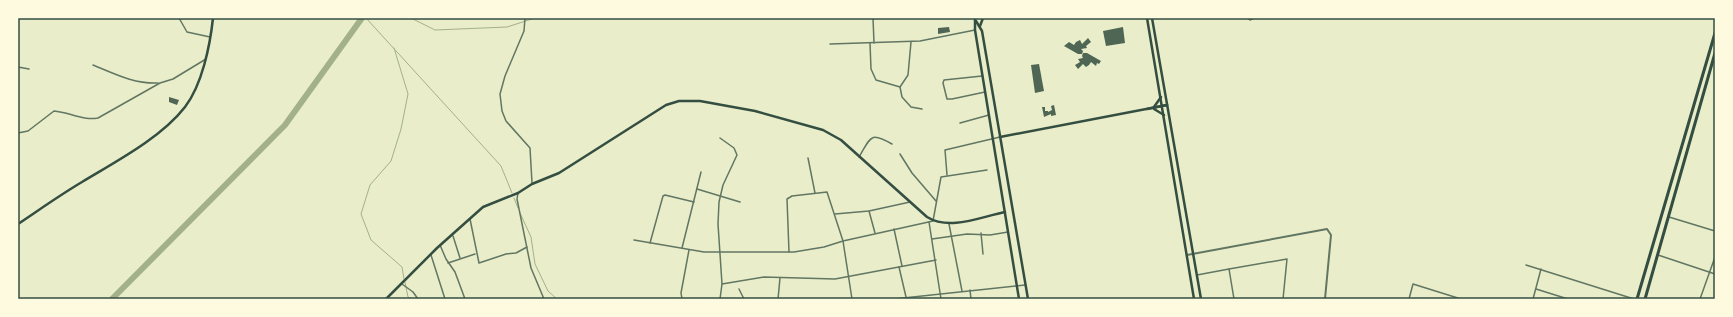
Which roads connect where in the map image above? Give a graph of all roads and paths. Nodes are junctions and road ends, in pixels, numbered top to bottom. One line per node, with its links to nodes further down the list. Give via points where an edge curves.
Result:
1 (179, 18): 14 (street, via 187,32)
2 (213, 18): 14 (main road)
3 (525, 18): 47 (street, via 524,31 500,94 506,121 530,148)
4 (873, 18): 17 (street)
5 (983, 18): 11 (main road)
6 (1147, 18): 28 (main road)
7 (1152, 18): 29 (main road)
8 (1247, 18): 9 (street)
9 (1253, 19)
10 (976, 20): 11 (main road); 12 (main road)
11 (980, 26): 37 (main road)
12 (975, 30): 15 (street); 24 (main road)
13 (1715, 33): 137 (highway)
14 (211, 37): 20 (main road)
15 (911, 42): 17 (street); 26 (street, via 908,75)
16 (870, 43): 17 (street); 18 (street); 26 (street, via 871,69 876,80)
17 (874, 43)
18 (830, 44)
19 (1715, 53): 59 (highway)
20 (206, 59): 25 (street, via 173,79); 62 (main road, via 192,95 173,121 122,158)
21 (93, 65): 25 (street, via 143,84)
22 (18, 67): 23 (street)
23 (29, 69)
24 (982, 76): 27 (main road); 27 (street, via 944,80 945,96 952,99)
25 (160, 83): 36 (street, via 98,118 54,111 28,131)
26 (900, 88): 32 (street, via 902,97 911,107)
27 (985, 92): 33 (main road)
28 (1161, 97): 30 (main road); 31 (main road)
29 (1168, 105): 30 (main road); 84 (main road)
30 (1163, 106): 31 (main road); 34 (main road)
31 (1154, 108): 34 (main road); 37 (main road)
32 (922, 109)
33 (989, 115): 35 (street); 39 (main road)
34 (1164, 115): 85 (main road)
35 (960, 124)
36 (18, 133)
37 (1000, 137): 39 (street); 102 (main road)
38 (720, 138): 51 (street, via 734,148 737,155)
39 (993, 138): 46 (street, via 945,150); 57 (main road)
40 (892, 144): 42 (street, via 879,136 874,137 870,139)
41 (900, 154): 52 (street, via 912,173)
42 (860, 157): 47 (main road, via 841,140 823,130 755,111 689,100 666,105 559,173); 55 (main road)
43 (808, 158): 50 (street)
44 (987, 170): 46 (street)
45 (701, 172): 48 (street)
46 (947, 175): 52 (street, via 940,178)
47 (532, 184): 49 (main road)
48 (697, 189): 51 (street); 53 (street)
49 (518, 193): 60 (main road, via 487,205); 76 (street)
50 (815, 193): 58 (street, via 827,192); 80 (street, via 786,199)
51 (720, 196): 54 (street); 79 (street, via 718,224)
52 (936, 201): 61 (street)
53 (694, 202): 74 (street, via 663,196); 77 (street)
54 (740, 202)
55 (910, 202): 56 (street); 61 (main road)
56 (868, 211): 58 (street); 67 (street)
57 (1006, 212): 63 (main road); 66 (main road)
58 (835, 214): 73 (street)
59 (1669, 217): 65 (street); 86 (highway)
60 (470, 220): 69 (main road); 81 (street)
61 (931, 221): 63 (main road); 64 (street); 71 (street)
62 (18, 224)
63 (949, 224): 70 (street)
64 (894, 229): 67 (street); 92 (street)
65 (1715, 231)
66 (1008, 232): 68 (street, via 990,235); 103 (main road)
67 (875, 233): 73 (street)
68 (981, 233): 70 (street); 83 (street)
69 (452, 234): 75 (main road); 87 (street)
70 (951, 236): 71 (street); 107 (street)
71 (932, 239): 89 (street)
72 (634, 240): 74 (street)
73 (843, 241): 80 (street, via 824,247); 98 (street)
74 (650, 243): 77 (street)
75 (440, 245): 82 (main road); 90 (street)
76 (527, 247): 81 (street, via 481,264); 115 (street, via 534,275)
77 (682, 248): 78 (street)
78 (689, 249): 79 (street); 116 (street)
79 (721, 252): 80 (street); 101 (street)
80 (789, 252)
81 (476, 253): 87 (street)
82 (431, 254): 100 (main road); 113 (street)
83 (983, 254)
84 (1193, 254): 85 (street); 97 (main road); 130 (street, via 1327,229 1331,235)
85 (1187, 255): 126 (main road)
86 (1658, 255): 95 (street); 138 (highway)
87 (460, 258): 90 (street)
88 (1715, 258): 95 (street)
89 (936, 260): 92 (street); 108 (street)
90 (448, 263): 114 (street, via 455,272)
91 (1526, 265): 94 (street)
92 (900, 267): 98 (street); 110 (street)
93 (1229, 269): 97 (street); 128 (street); 129 (street, via 1287,259)
94 (1541, 269): 105 (street); 136 (street)
95 (1710, 272): 96 (street); 139 (street)
96 (1715, 274)
97 (1197, 275): 127 (main road)
98 (850, 276): 99 (street, via 826,279); 120 (street)
99 (780, 278): 101 (street, via 764,277); 119 (street)
100 (400, 284): 111 (main road); 112 (street, via 411,290)
101 (722, 284): 117 (street)
102 (1025, 284): 103 (street); 125 (main road)
103 (1017, 286): 106 (street); 124 (main road)
104 (739, 289): 118 (street)
105 (1536, 289): 134 (street); 135 (street)
106 (970, 290): 107 (street); 123 (street)
107 (962, 291): 108 (street)
108 (942, 293): 110 (street); 122 (street)
109 (1453, 296): 131 (street, via 1413,284); 132 (street); 133 (street)
110 (906, 297): 121 (street)
111 (386, 299)
112 (418, 299)
113 (445, 299)
114 (465, 299)
115 (544, 299)
116 (682, 299)
117 (720, 299)
118 (744, 299)
119 (778, 299)
120 (852, 299)
121 (894, 299)
122 (941, 299)
123 (971, 299)
124 (1019, 299)
125 (1028, 299)
126 (1194, 299)
127 (1201, 299)
128 (1234, 299)
129 (1283, 299)
130 (1325, 299)
131 (1409, 299)
132 (1452, 299)
133 (1461, 299)
134 (1533, 299)
135 (1568, 299)
136 (1634, 299)
137 (1637, 299)
138 (1645, 299)
139 (1700, 299)

